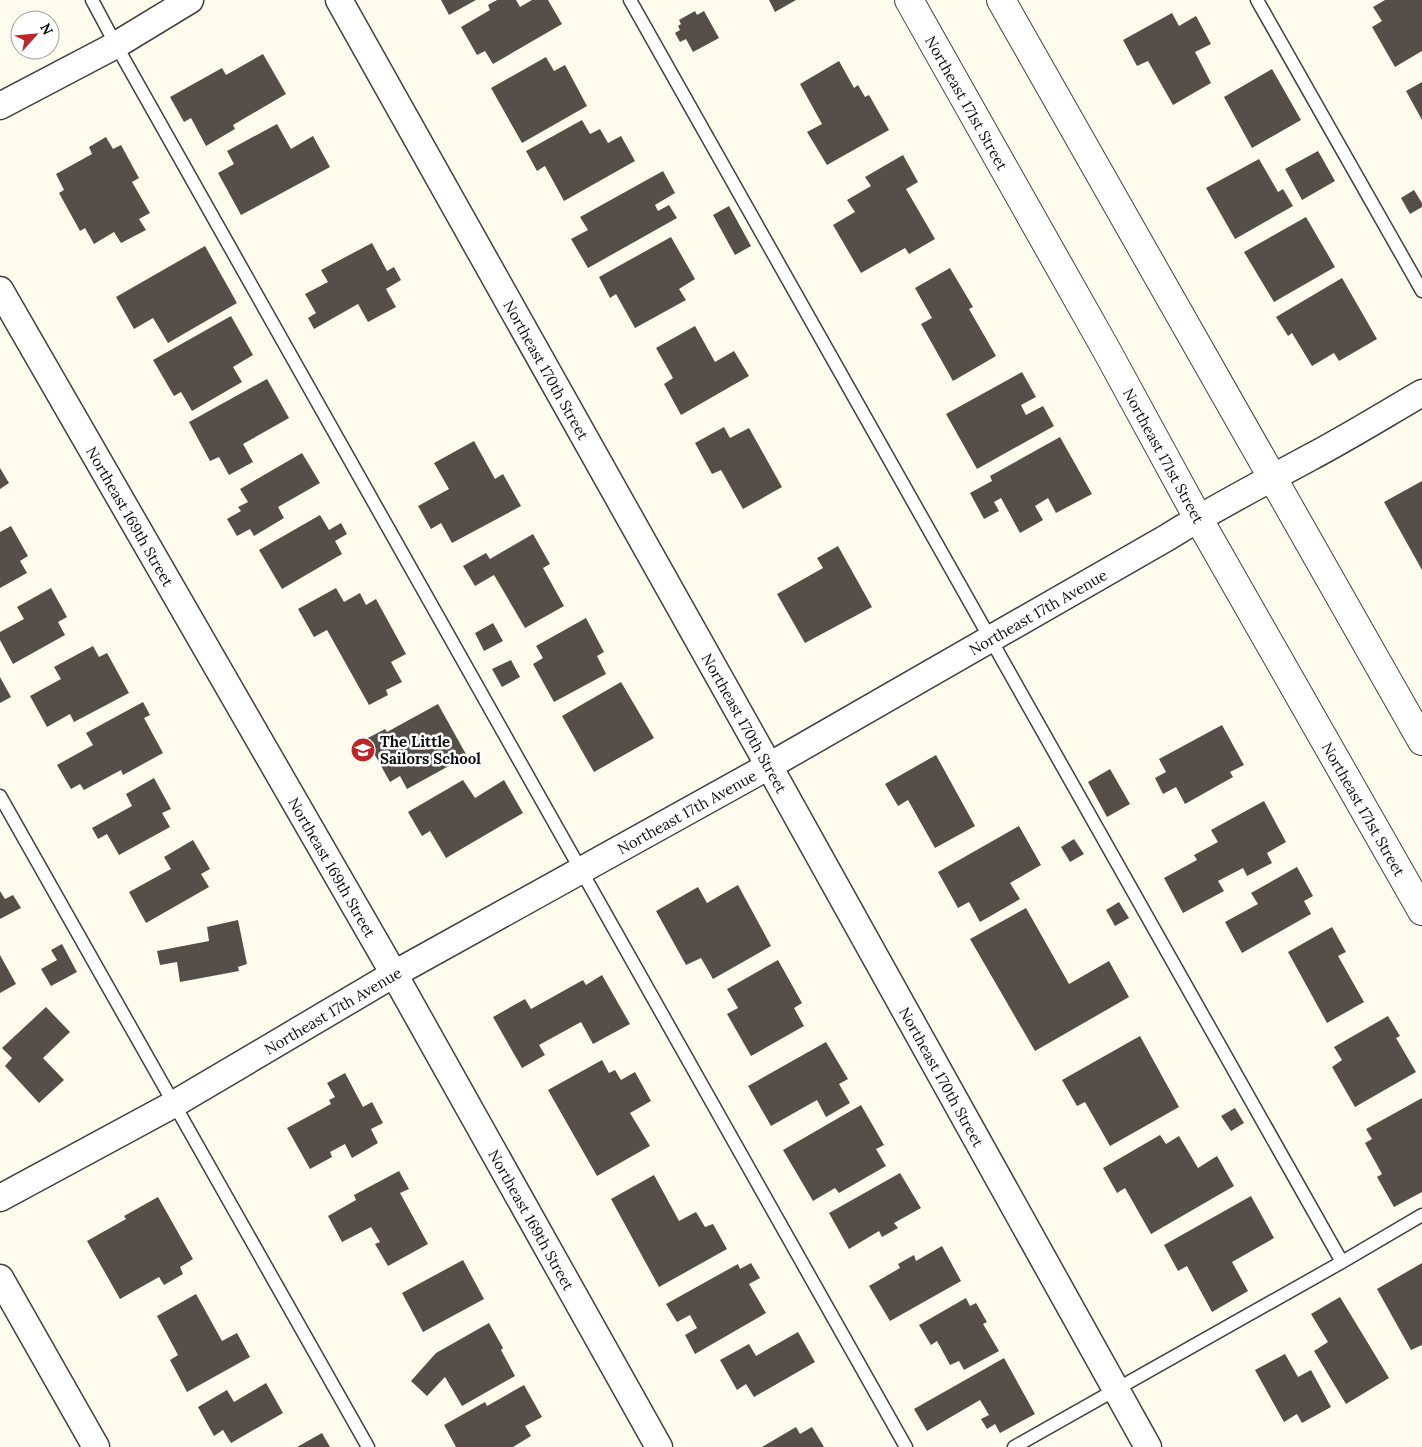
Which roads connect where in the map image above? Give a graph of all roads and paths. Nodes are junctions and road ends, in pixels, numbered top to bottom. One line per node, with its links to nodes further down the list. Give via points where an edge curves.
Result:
1 (92, 0): 8 (lane)
2 (190, 0): 8 (street)
3 (338, 0): 17 (street, Northeast 170th Street)
4 (630, 0): 15 (lane)
5 (908, 0): 14 (street, Northeast 171st Street, via 1103,343)
6 (1001, 0): 13 (street)
7 (1257, 0): 11 (lane)
8 (116, 45): 9 (street); 19 (lane)
9 (0, 106)
10 (0, 290): 21 (street, Northeast 169th Street)
11 (1422, 291)
12 (1422, 393): 13 (street, Northeast 17th Avenue)
13 (1272, 476): 14 (street, Northeast 17th Avenue); 16 (street)
14 (1198, 518): 15 (street, Northeast 17th Avenue); 20 (street, Northeast 171st Street)
15 (990, 639): 17 (street, Northeast 17th Avenue); 25 (lane)
16 (1422, 741)
17 (769, 766): 19 (street, Northeast 17th Avenue); 27 (street, Northeast 170th Street)
18 (0, 796): 22 (lane)
19 (581, 870): 21 (street, Northeast 17th Avenue); 31 (lane)
20 (1422, 911)
21 (394, 974): 22 (street, Northeast 17th Avenue); 30 (street, Northeast 169th Street)
22 (174, 1104): 23 (street, Northeast 17th Avenue); 29 (lane)
23 (0, 1198)
24 (1422, 1215): 25 (lane)
25 (1342, 1262): 27 (lane)
26 (0, 1278): 28 (street)
27 (1116, 1390): 32 (lane); 33 (street, Northeast 170th Street)
28 (96, 1447)
29 (368, 1447)
30 (659, 1447)
31 (906, 1447)
32 (1014, 1447)
33 (1148, 1447)

